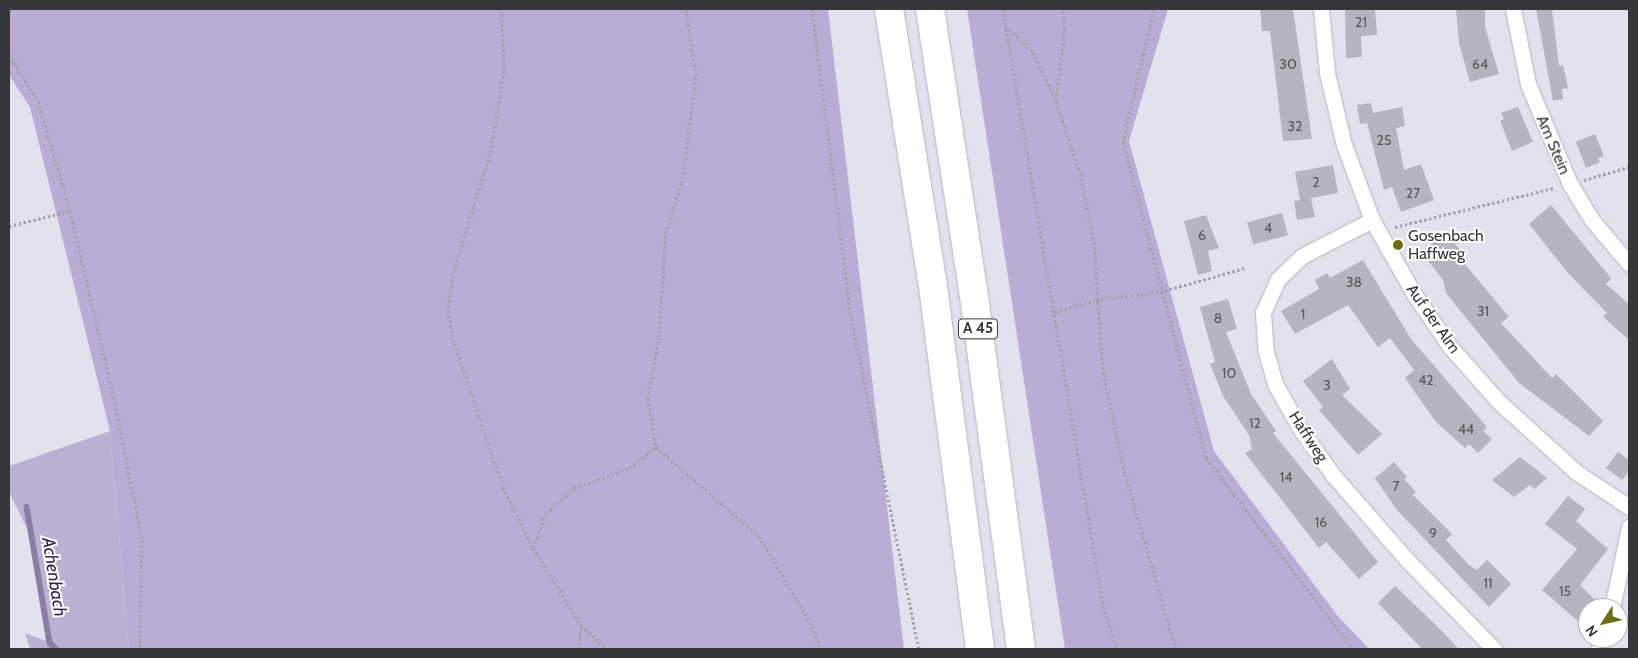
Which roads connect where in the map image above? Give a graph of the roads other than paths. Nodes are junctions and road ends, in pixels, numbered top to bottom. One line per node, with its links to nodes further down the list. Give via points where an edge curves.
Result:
1 (890, 9): 10 (highway, A 45, via 932,279)
2 (930, 9): 11 (highway, A 45, via 973,288)
3 (1321, 9): 5 (street, Auf der Alm, via 1327,73 1344,145)
4 (1513, 9): 6 (street, Am Stein, via 1528,84 1570,184 1592,220)
5 (1372, 220): 7 (street, Auf der Alm, via 1414,294 1452,348 1498,401 1576,472); 12 (street, Haffweg, via 1302,256 1278,280 1263,314 1266,352 1280,393 1300,430 1333,474 1409,562)
6 (1629, 264)
7 (1629, 507)
8 (1629, 527): 9 (street)
9 (1614, 598)
10 (980, 649)
11 (1021, 649)
12 (1494, 649)

